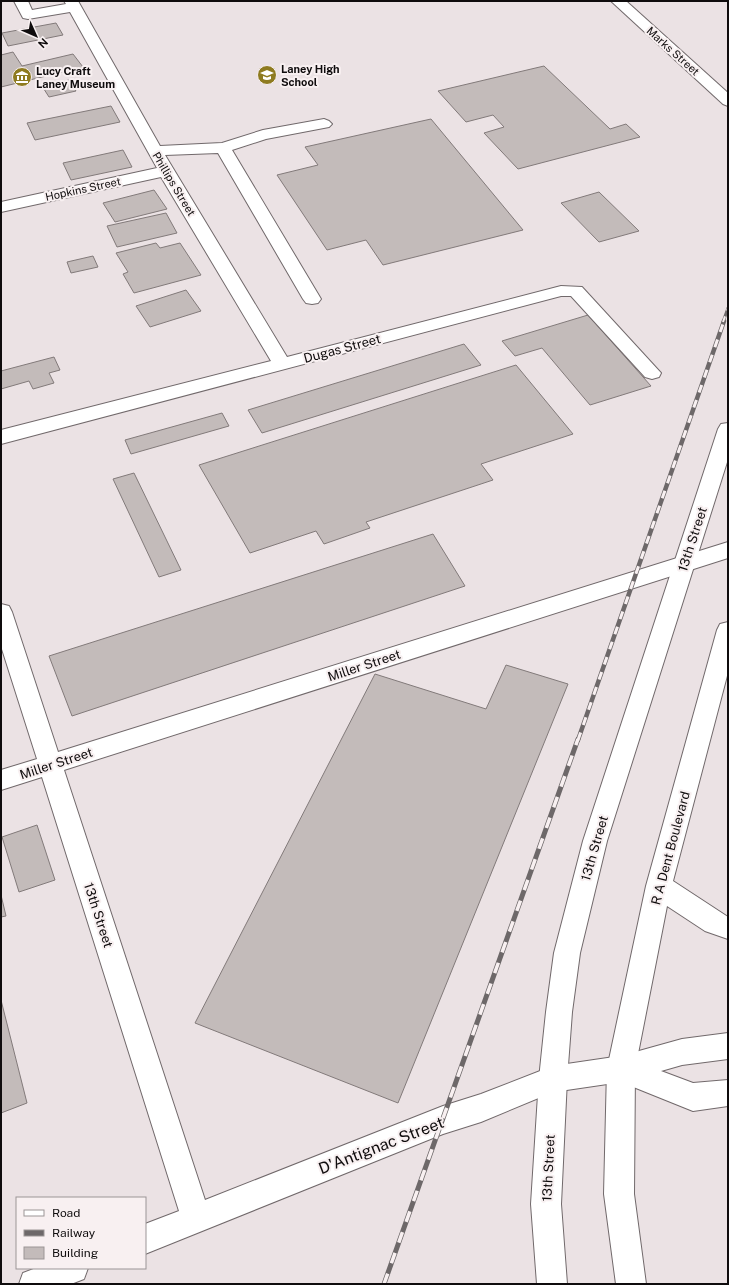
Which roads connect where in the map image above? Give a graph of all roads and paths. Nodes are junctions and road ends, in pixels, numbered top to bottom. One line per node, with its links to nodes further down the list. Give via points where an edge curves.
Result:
1 (21, 1): 3 (street, via 28,15)
2 (618, 1): 4 (street, Marks Street)
3 (73, 4): 7 (street, Phillips Street)
4 (728, 101)
5 (324, 124): 6 (street, via 263,135)
6 (223, 148): 7 (street); 10 (street)
7 (155, 151): 8 (street, Phillips Street)
8 (166, 171): 9 (street, Hopkins Street); 11 (street, Phillips Street)
9 (1, 207)
10 (312, 299)
11 (282, 364): 12 (street, Dugas Street, via 561,291 576,291); 14 (street, Dugas Street)
12 (652, 373)
13 (728, 429): 16 (street, 13th Street)
14 (1, 437)
15 (728, 550): 16 (street, Miller Street)
16 (683, 565): 19 (street, Miller Street); 25 (street, 13th Street, via 595,841 567,953)
17 (1, 612): 19 (street, 13th Street)
18 (728, 630): 21 (street, R A Dent Boulevard)
19 (50, 765): 20 (street, Miller Street); 27 (street, 13th Street)
20 (1, 780)
21 (659, 886): 22 (street, via 714,923); 24 (street, R A Dent Boulevard)
22 (728, 928)
23 (728, 1046): 24 (street, D'Antignac Street, via 682,1052)
24 (622, 1069): 25 (street, D'Antignac Street); 26 (street, D'Antignac Street, via 693,1097); 32 (street, via 619,1194)
25 (553, 1079): 27 (street, D'Antignac Street); 31 (street, 13th Street, via 546,1204)
26 (728, 1093)
27 (196, 1218): 28 (street, D'Antignac Street)
28 (146, 1239)
29 (71, 1269): 30 (street)
30 (34, 1284)
31 (552, 1284)
32 (631, 1284)

